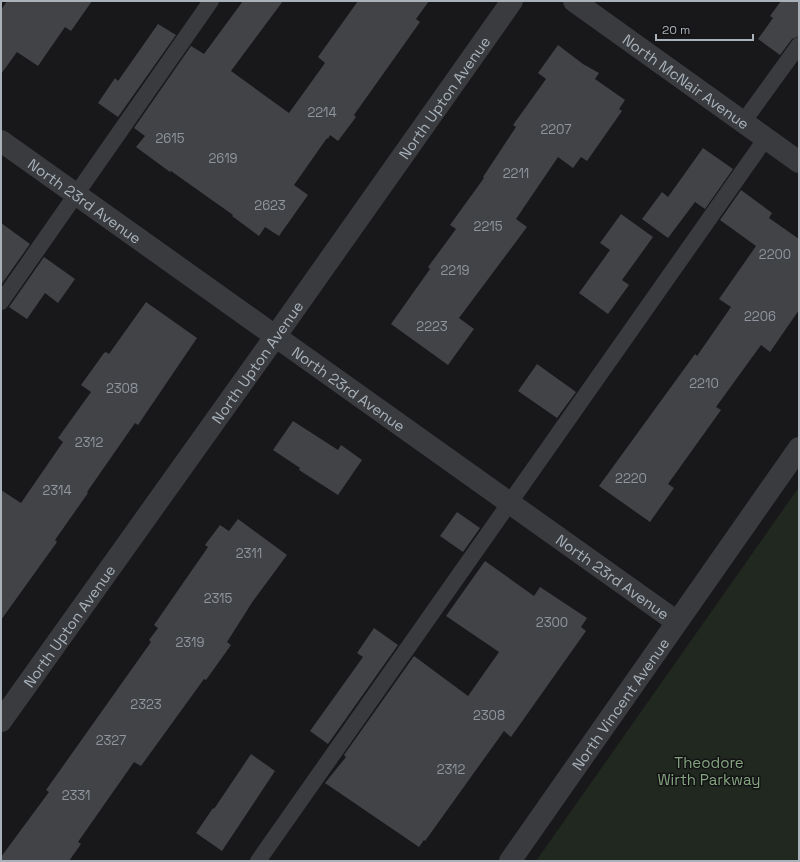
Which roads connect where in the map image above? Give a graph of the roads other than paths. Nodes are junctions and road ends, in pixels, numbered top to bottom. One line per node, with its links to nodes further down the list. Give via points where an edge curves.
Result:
1 (211, 1): 9 (lane)
2 (512, 1): 11 (street, North Upton Avenue)
3 (574, 1): 5 (street, North McNair Avenue)
4 (799, 45): 5 (lane)
5 (744, 121): 6 (street, North McNair Avenue)
6 (766, 138): 8 (street, North McNair Avenue); 13 (lane)
7 (1, 140): 9 (street, North 23rd Avenue)
8 (799, 162)
9 (77, 194): 10 (lane); 11 (street, North 23rd Avenue)
10 (1, 302)
11 (276, 336): 13 (street, North 23rd Avenue); 15 (street, North Upton Avenue)
12 (799, 448): 14 (street, North Vincent Avenue)
13 (510, 503): 14 (street, North 23rd Avenue); 16 (lane)
14 (677, 622): 17 (street, North Vincent Avenue)
15 (1, 721)
16 (258, 861)
17 (510, 861)

